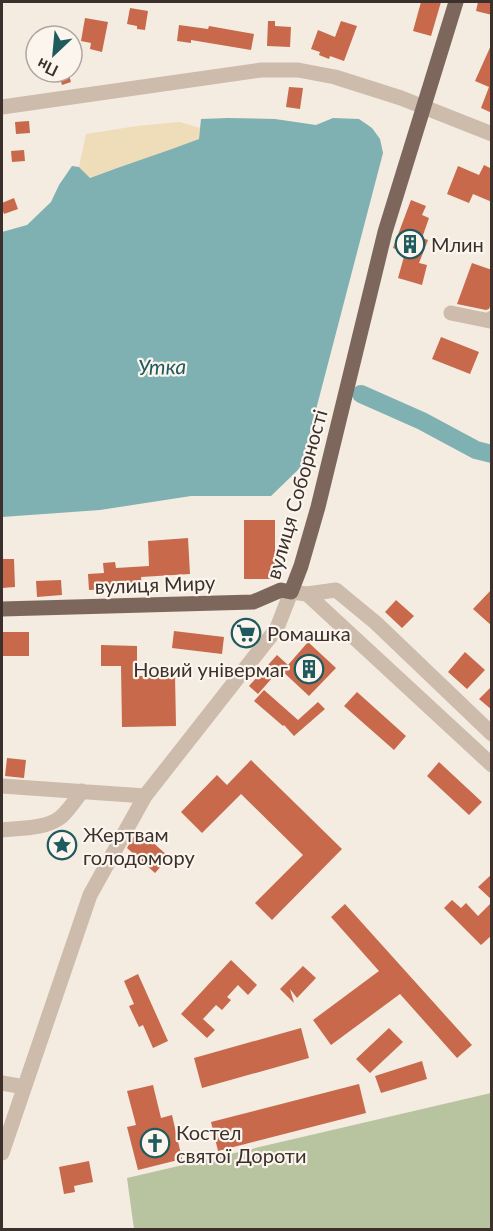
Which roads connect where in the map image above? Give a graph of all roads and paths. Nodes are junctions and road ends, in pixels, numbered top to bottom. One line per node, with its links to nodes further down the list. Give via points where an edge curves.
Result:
1 (456, 2): 3 (main road, вулиця Соборності)
2 (2, 107): 3 (street, via 261,70 298,70 335,77)
3 (424, 107): 4 (street); 7 (main road, вулиця Соборності, via 385,232 318,507)
4 (492, 134)
5 (451, 312): 6 (street, via 490,321)
6 (492, 318)
7 (291, 592): 8 (street, вулиця Миру); 9 (main road, вулиця Миру, via 281,590 253,602); 14 (street, вулиця Соборності, via 277,628)
8 (307, 594): 10 (street, вулиця Миру, via 336,590); 11 (street)
9 (2, 609)
10 (492, 734)
11 (492, 765)
12 (2, 786): 13 (street)
13 (82, 791): 14 (street); 15 (street, via 54,822)
14 (145, 796): 17 (street, вулиця Соборності, via 90,895)
15 (2, 830)
16 (2, 1083): 17 (street)
17 (24, 1087): 18 (street, вулиця Соборності)
18 (2, 1153)

